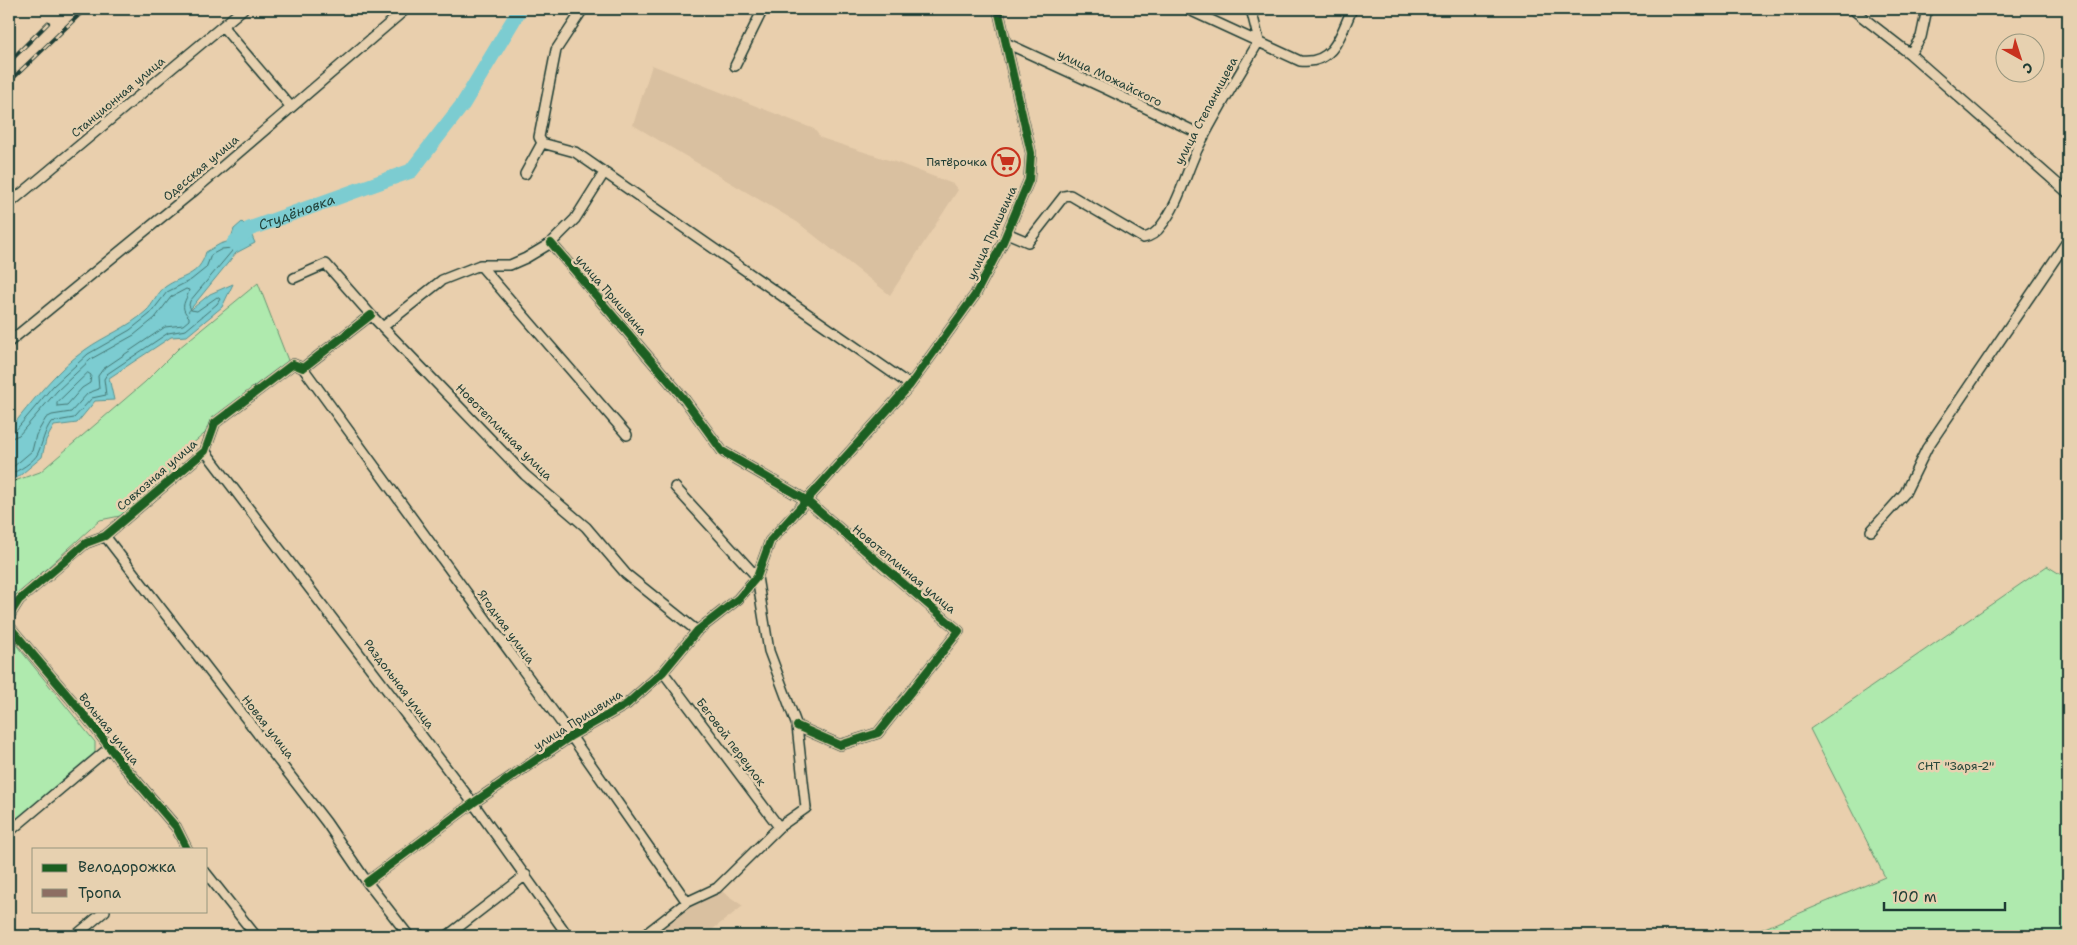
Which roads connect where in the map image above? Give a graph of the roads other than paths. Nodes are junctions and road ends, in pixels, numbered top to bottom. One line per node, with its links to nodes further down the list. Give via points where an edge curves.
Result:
1 (243, 9): 11 (street, Станционная улица)
2 (406, 9): 16 (street, Одесская улица)
3 (583, 9): 18 (street, via 556,50 539,137)
4 (763, 9): 15 (street)
5 (998, 9): 13 (street, улица Пришвина)
6 (1187, 9): 12 (street)
7 (1251, 9): 12 (street)
8 (1352, 9): 12 (street, via 1337,43 1320,59 1300,61)
9 (1852, 9): 14 (street)
10 (1927, 9): 14 (street, via 1921,37)
11 (223, 26): 16 (street); 22 (street, Станционная улица)
12 (1259, 41): 17 (street, улица Степанищева)
13 (1006, 44): 17 (street, улица Можайского); 23 (street, улица Пришвина, via 1031,153 1029,180)
14 (1910, 54): 21 (street)
15 (735, 66)
16 (291, 107): 30 (street, Одесская улица)
17 (1204, 136): 23 (street, улица Степанищева, via 1175,205 1160,228 1148,237 1142,238 1070,195 1064,196 1028,242)
18 (542, 142): 19 (street, via 575,152); 20 (street)
19 (604, 173): 25 (street, via 575,219); 32 (street)
20 (525, 174)
21 (2068, 193)
22 (9, 204)
23 (1007, 233): 32 (street, улица Пришвина, via 975,295)
24 (2068, 240): 37 (street, via 1927,448 1905,493)
25 (551, 243): 26 (street, via 510,265); 36 (street, улица Пришвина, via 685,400 722,451)
26 (480, 265): 29 (street, via 442,280); 33 (street)
27 (294, 278): 28 (street, Новотепличная улица, via 326,264)
28 (371, 315): 29 (street, Новотепличная улица); 31 (street, Совхозная улица)
29 (384, 326): 41 (street, Новотепличная улица, via 525,475 586,527 626,574)
30 (9, 342)
31 (303, 368): 34 (street, Совхозная улица, via 293,364 215,423); 44 (street, Ягодная улица)
32 (910, 385): 36 (street, улица Пришвина)
33 (627, 435)
34 (205, 451): 38 (street, Совхозная улица); 46 (street, Раздольная улица)
35 (675, 487): 39 (street)
36 (806, 500): 39 (street, улица Пришвина, via 770,541); 43 (street, Новотепличная улица, via 959,630 878,734 840,745)
37 (1871, 531)
38 (105, 536): 40 (street, Совхозная улица, via 86,543 19,600 9,616); 52 (street, Новая улица, via 326,822)
39 (757, 577): 41 (street, улица Пришвина, via 738,599); 43 (street, via 769,651)
40 (9, 626): 45 (street, Вольная улица)
41 (698, 631): 42 (street, улица Пришвина)
42 (663, 672): 44 (street, улица Пришвина, via 627,704); 47 (street, Беговой переулок)
43 (797, 726): 47 (street, via 806,808)
44 (571, 736): 46 (street, улица Пришвина); 53 (street, Ягодная улица)
45 (109, 748): 48 (street); 49 (street, Вольная улица, via 176,827)
46 (474, 803): 50 (street, Раздольная улица); 52 (street, улица Пришвина)
47 (779, 828): 53 (street, via 717,888)
48 (9, 832)
49 (185, 848)
50 (526, 874): 58 (street); 59 (street, Раздольная улица)
51 (208, 876): 56 (street)
52 (367, 882): 57 (street, Новая улица)
53 (687, 902): 60 (street)
54 (104, 912): 55 (street)
55 (75, 936)
56 (256, 936)
57 (409, 936)
58 (447, 936)
59 (568, 936)
60 (643, 936)

